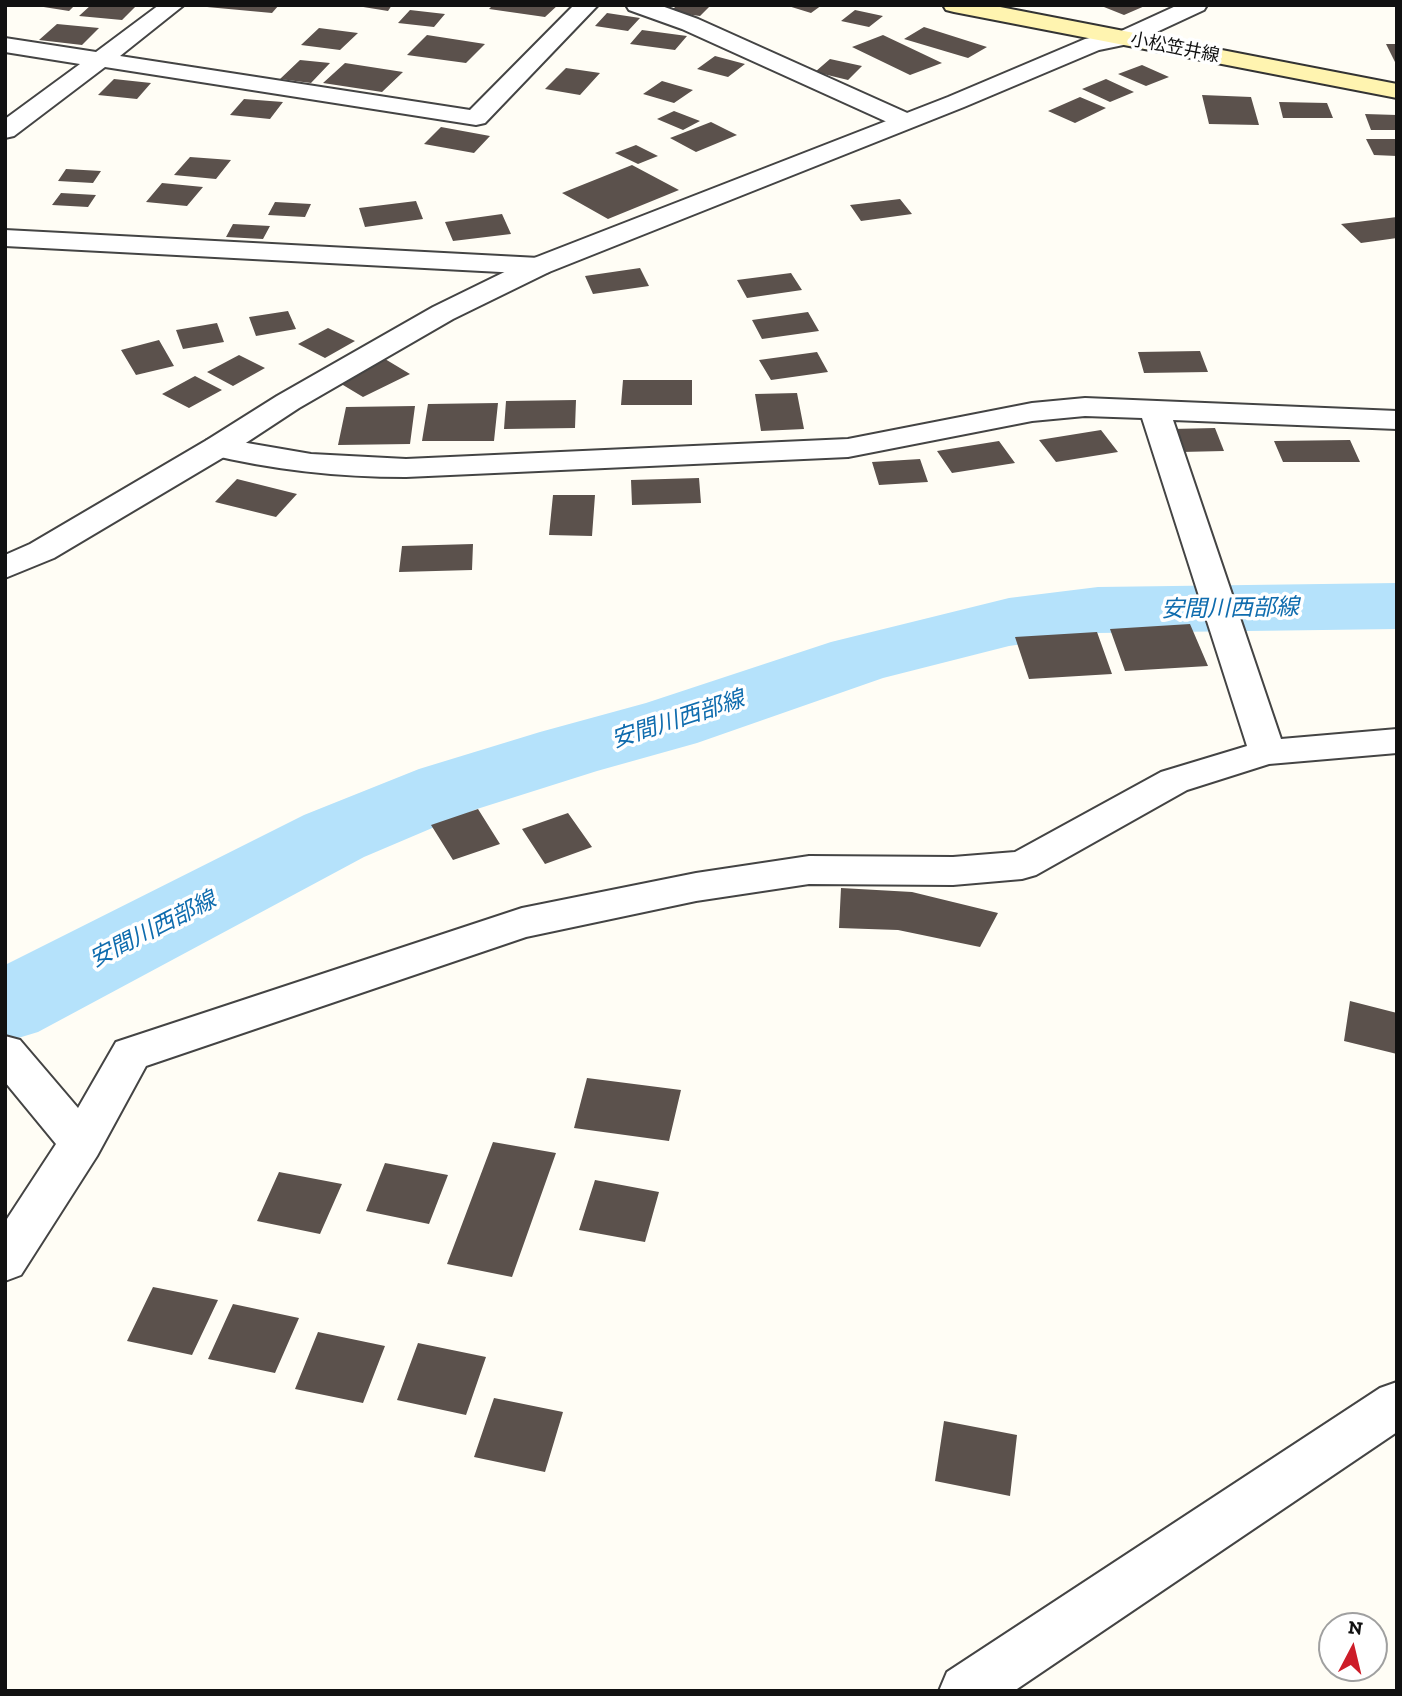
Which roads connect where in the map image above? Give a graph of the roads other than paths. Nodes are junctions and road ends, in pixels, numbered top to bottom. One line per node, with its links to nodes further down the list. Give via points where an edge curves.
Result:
1 (173, 5): 8 (street)
2 (587, 5): 8 (street, via 477,118)
3 (637, 5): 10 (street, via 690,24)
4 (954, 5): 6 (main road, 小松笠井線)
5 (1196, 5): 6 (street)
6 (1125, 38): 9 (main road, 小松笠井線); 10 (street, via 1093,44)
7 (5, 44): 8 (street)
8 (99, 60): 11 (street)
9 (1397, 91)
10 (905, 121): 13 (street)
11 (5, 131)
12 (5, 238): 13 (street)
13 (539, 266): 16 (street, via 443,313)
14 (1154, 409): 15 (street); 16 (street, via 1085,407 1032,412 848,448 420,467 340,468); 19 (street)
15 (1397, 420)
16 (218, 447): 17 (street)
17 (5, 568)
18 (1397, 741): 19 (street)
19 (1267, 752): 21 (street, via 1174,781 1022,865 953,871 809,870 696,887 509,927 131,1054)
20 (5, 1052): 21 (street)
21 (81, 1143): 22 (street)
22 (5, 1261)
23 (1397, 1404): 24 (street)
24 (966, 1691)

